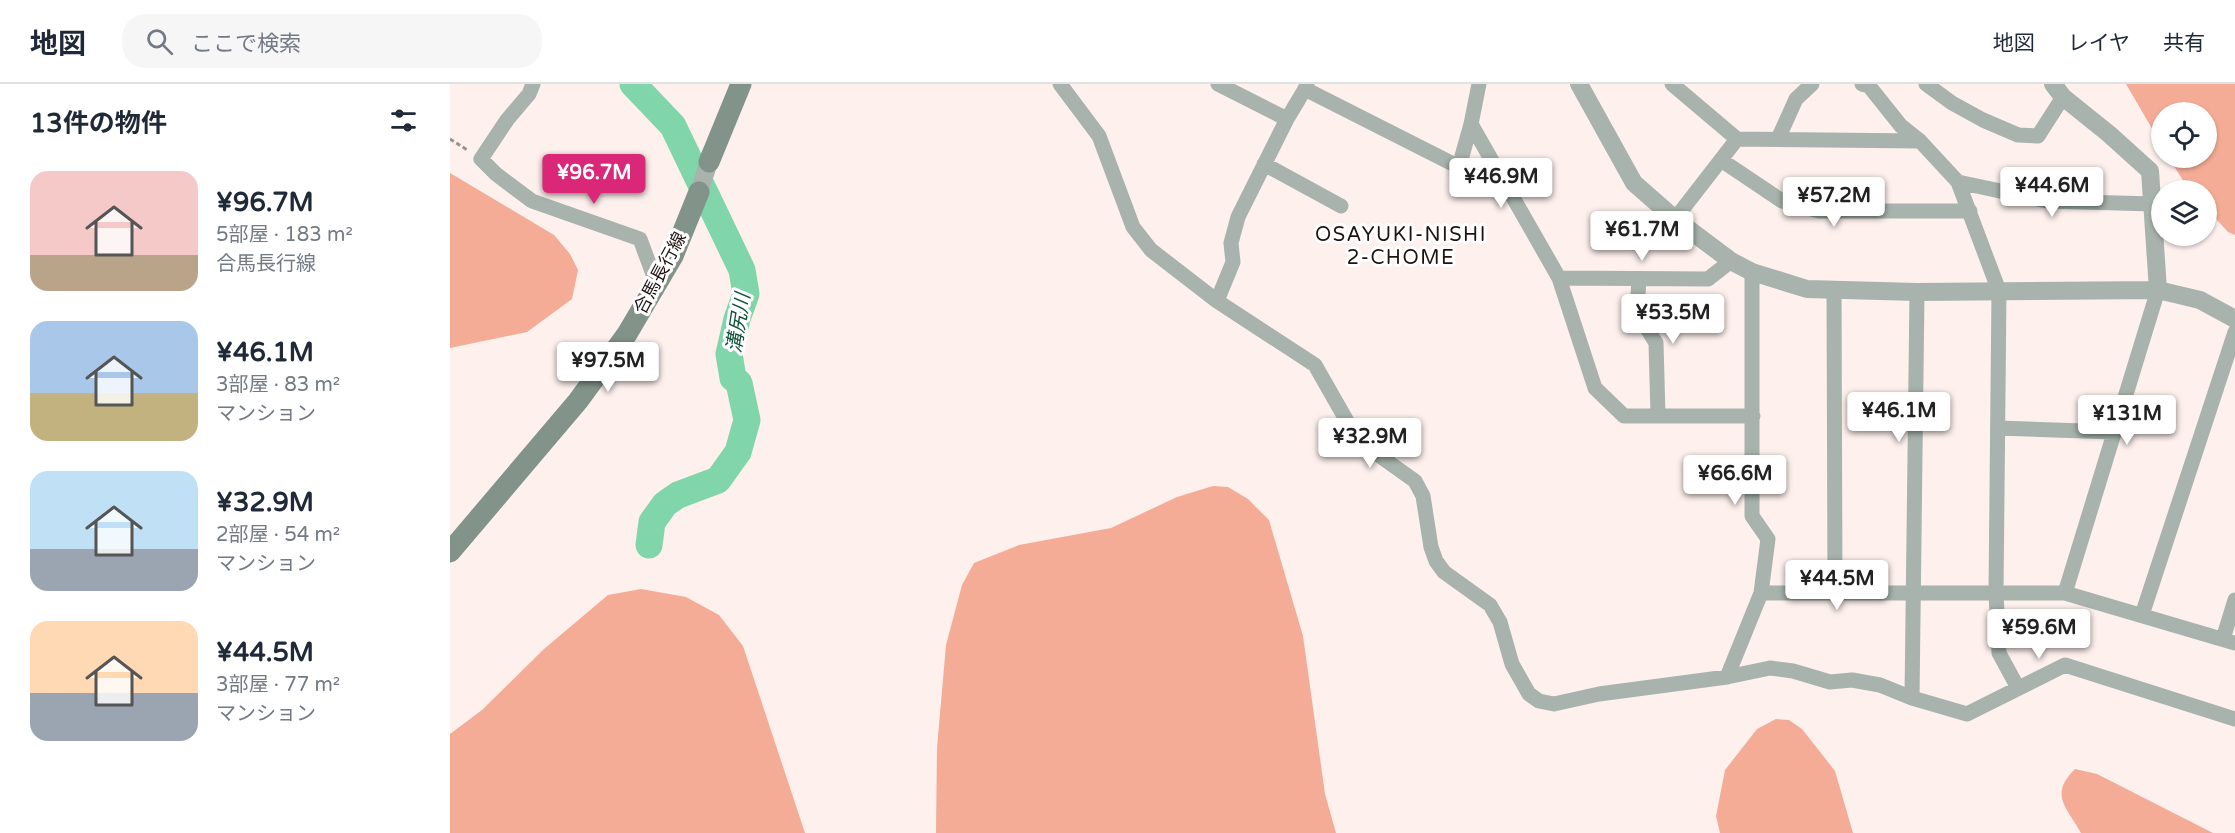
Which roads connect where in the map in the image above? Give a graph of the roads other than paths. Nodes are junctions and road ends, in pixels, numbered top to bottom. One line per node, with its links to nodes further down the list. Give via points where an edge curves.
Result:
1 (533, 84): 33 (street, via 530,94 481,159 532,201 640,239)
2 (741, 84): 19 (main road, 合馬長行線)
3 (1060, 84): 38 (street, via 1099,136 1133,227 1151,250)
4 (1218, 84): 13 (street)
5 (1479, 84): 14 (street)
6 (1579, 84): 27 (street, via 1634,183)
7 (1672, 84): 15 (street)
8 (1812, 84): 16 (street, via 1796,99)
9 (1862, 84): 17 (street, via 1869,86 1901,126)
10 (1926, 84): 12 (street, via 1952,103 2018,135 2038,136)
11 (1306, 86): 13 (street); 14 (street, via 1459,167)
12 (2058, 91): 22 (street, via 2150,171)
13 (1287, 118): 20 (street)
14 (1471, 124): 31 (street)
15 (1737, 139): 16 (street); 18 (street)
16 (1778, 139): 17 (street)
17 (1920, 141): 21 (street)
18 (1721, 160): 26 (street, via 1782,201 1819,211); 27 (street)
19 (710, 162): 23 (street, 合馬長行線)
20 (1264, 164): 25 (street); 38 (street, via 1238,217 1231,243 1233,262)
21 (1958, 182): 24 (street, via 2047,201); 26 (street)
22 (2151, 182)
23 (699, 192): 33 (main road, 合馬長行線, via 674,256)
24 (2151, 204)
25 (1341, 206)
26 (1970, 211): 36 (street)
27 (1675, 219): 29 (street)
28 (2155, 246): 35 (street)
29 (1731, 261): 30 (street); 32 (street, via 1708,279)
30 (1752, 272): 34 (street, via 1807,289); 42 (street)
31 (1559, 278): 32 (street); 41 (street, via 1596,388 1624,416)
32 (1639, 279): 41 (street, via 1637,312 1656,342)
33 (657, 285): 45 (main road, 合馬長行線, via 578,401)
34 (1834, 289): 37 (street); 49 (street)
35 (2158, 290): 36 (street); 39 (street, via 2200,300); 44 (street)
36 (2000, 291): 37 (street); 43 (street)
37 (1917, 292): 50 (street)
38 (1217, 301): 54 (street, via 1315,365 1352,430 1414,481 1423,496 1436,561 1444,572 1490,605 1500,622 1512,664 1529,694 1554,704)
39 (2235, 319)
40 (2235, 332): 52 (street)
41 (1658, 415): 42 (street)
42 (1753, 416): 46 (street, via 1752,516 1768,539)
43 (1998, 428): 44 (street); 47 (street)
44 (2114, 432): 48 (street)
45 (450, 552)
46 (1761, 593): 49 (street); 54 (street)
47 (1996, 593): 48 (street); 50 (street); 55 (street, via 1999,653)
48 (2065, 593): 52 (street)
49 (1835, 594): 50 (street)
50 (1914, 594): 56 (street)
51 (2235, 600): 53 (street)
52 (2142, 615): 53 (street)
53 (2229, 641)
54 (1727, 677): 56 (street, via 1770,668 1830,682 1852,680 1880,685)
55 (2018, 688): 56 (street, via 1967,714); 57 (street, via 2065,665)
56 (1912, 698)
57 (2235, 719)

